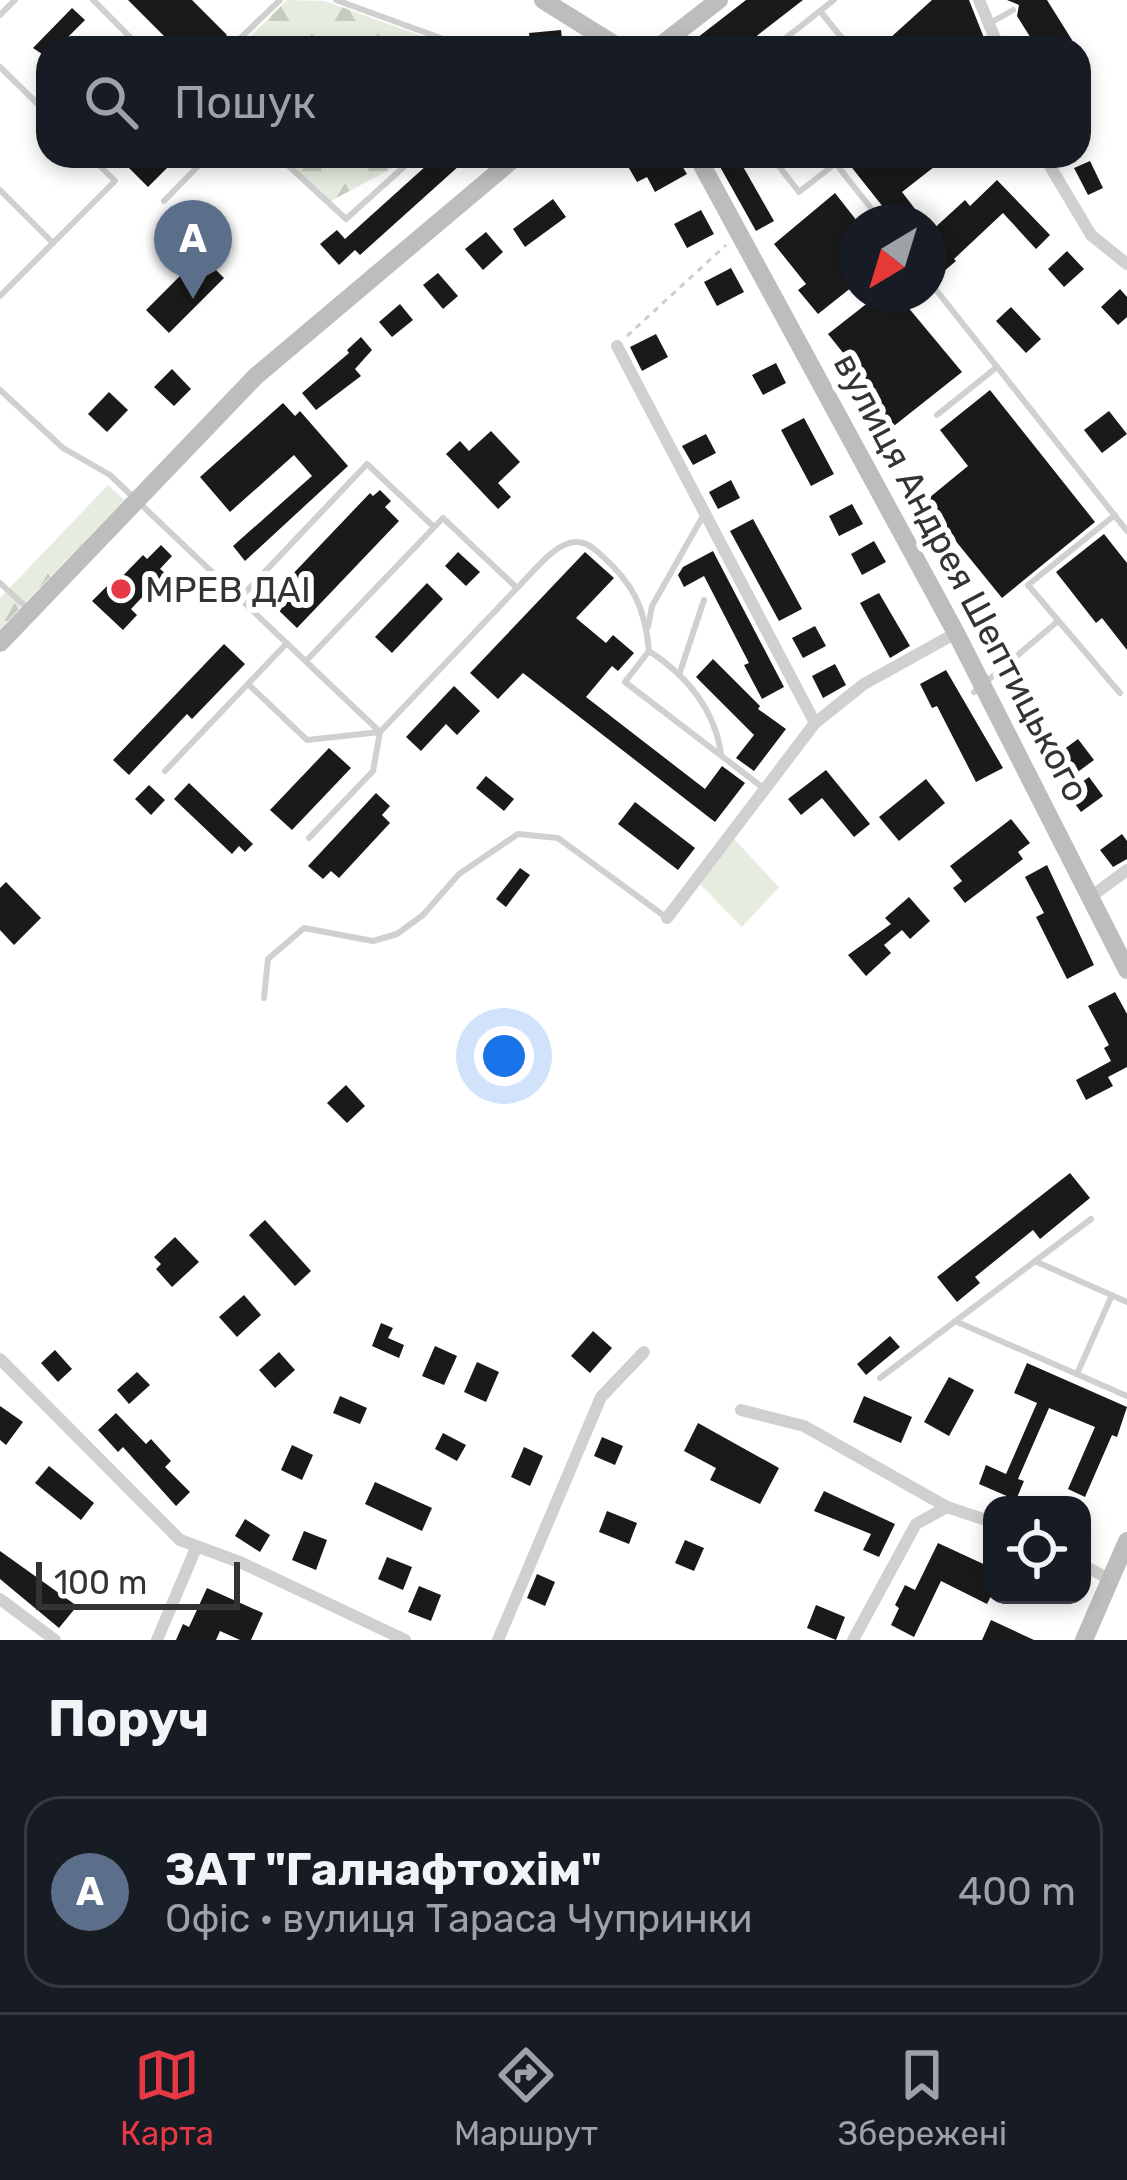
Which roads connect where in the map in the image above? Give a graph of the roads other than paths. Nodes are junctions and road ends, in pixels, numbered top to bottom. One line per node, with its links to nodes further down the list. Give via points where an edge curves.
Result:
1 (15, 0): 11 (lane)
2 (92, 0): 13 (lane)
3 (336, 0): 15 (lane)
4 (543, 0): 16 (main road)
5 (718, 0): 17 (main road)
6 (834, 0): 10 (lane)
7 (979, 0): 12 (street)
8 (277, 1): 14 (lane)
9 (1013, 10): 12 (lane)
10 (820, 11): 18 (lane); 19 (lane)
11 (0, 16)
12 (989, 24): 20 (street)
13 (129, 36)
14 (242, 36)
15 (435, 36)
16 (601, 36)
17 (672, 36)
18 (788, 36)
19 (840, 36)
20 (994, 36)
21 (0, 67): 22 (lane)
22 (36, 102)
23 (102, 168): 36 (lane, via 115,181)
24 (196, 168): 34 (lane)
25 (291, 168): 26 (lane, via 346,219)
26 (403, 168)
27 (496, 168): 44 (main road, via 256,376)
28 (704, 168): 56 (main road, вулиця Андрея Шептицького)
29 (781, 168): 30 (lane, via 800,192)
30 (831, 168)
31 (839, 168): 35 (lane)
32 (1051, 168): 37 (street, via 1091,235)
33 (0, 190): 36 (lane)
34 (164, 201)
35 (868, 204)
36 (53, 243): 38 (lane)
37 (1127, 264)
38 (0, 296)
39 (947, 303): 41 (lane)
40 (617, 346): 45 (street)
41 (998, 367): 43 (lane); 46 (lane)
42 (0, 390): 44 (lane)
43 (937, 415)
44 (137, 500): 51 (lane); 53 (main road)
45 (706, 510): 55 (lane, via 652,606); 65 (street)
46 (1115, 515): 48 (lane); 54 (lane, via 1028,585)
47 (434, 527): 50 (lane, via 443,518); 51 (lane, via 368,464); 60 (lane)
48 (1127, 531)
49 (0, 583): 53 (lane)
50 (517, 588): 55 (lane, via 560,548 590,544 632,584); 66 (lane)
51 (240, 598): 58 (lane)
52 (704, 600): 61 (lane)
53 (30, 611): 57 (main road)
54 (1058, 621): 63 (lane); 64 (lane)
55 (647, 631): 59 (lane)
56 (956, 633): 63 (main road, вулиця Андрея Шептицького); 65 (street, via 864,683)
57 (0, 643)
58 (287, 643): 60 (lane); 62 (lane)
59 (649, 651): 61 (lane); 67 (lane, via 626,682)
60 (306, 661): 66 (lane)
61 (680, 675): 67 (lane, via 709,711)
62 (248, 684): 66 (lane, via 307,740); 68 (lane)
63 (978, 688): 72 (main road, вулиця Андрея Шептицького)
64 (1120, 693)
65 (815, 723): 69 (street)
66 (380, 732): 70 (lane, via 373,771)
67 (722, 756): 69 (lane)
68 (165, 771)
69 (765, 789): 73 (street)
70 (309, 838)
71 (1127, 870): 72 (street)
72 (1092, 896): 74 (main road, вулиця Андрея Шептицького)
73 (667, 918): 75 (lane, via 558,838 518,834 460,874 397,934 373,941 304,928 268,958)
74 (1127, 970)
75 (264, 998)
76 (1091, 1219): 77 (lane)
77 (1034, 1262): 78 (lane); 80 (lane)
78 (1112, 1295): 79 (lane); 83 (lane)
79 (1127, 1302)
80 (955, 1322): 83 (lane); 84 (lane)
81 (644, 1352): 97 (street, via 601,1397)
82 (0, 1359): 90 (street)
83 (1077, 1374): 85 (lane)
84 (880, 1378)
85 (1127, 1396)
86 (741, 1410): 87 (street, via 804,1426)
87 (947, 1507): 88 (street); 98 (street, via 916,1524)
88 (983, 1519)
89 (1127, 1541): 92 (main road)
90 (196, 1548): 95 (street); 96 (street)
91 (1091, 1570): 92 (street)
92 (1110, 1579): 99 (main road)
93 (0, 1599): 94 (street)
94 (55, 1640)
95 (158, 1640)
96 (405, 1640)
97 (498, 1640)
98 (853, 1640)
99 (1084, 1640)

